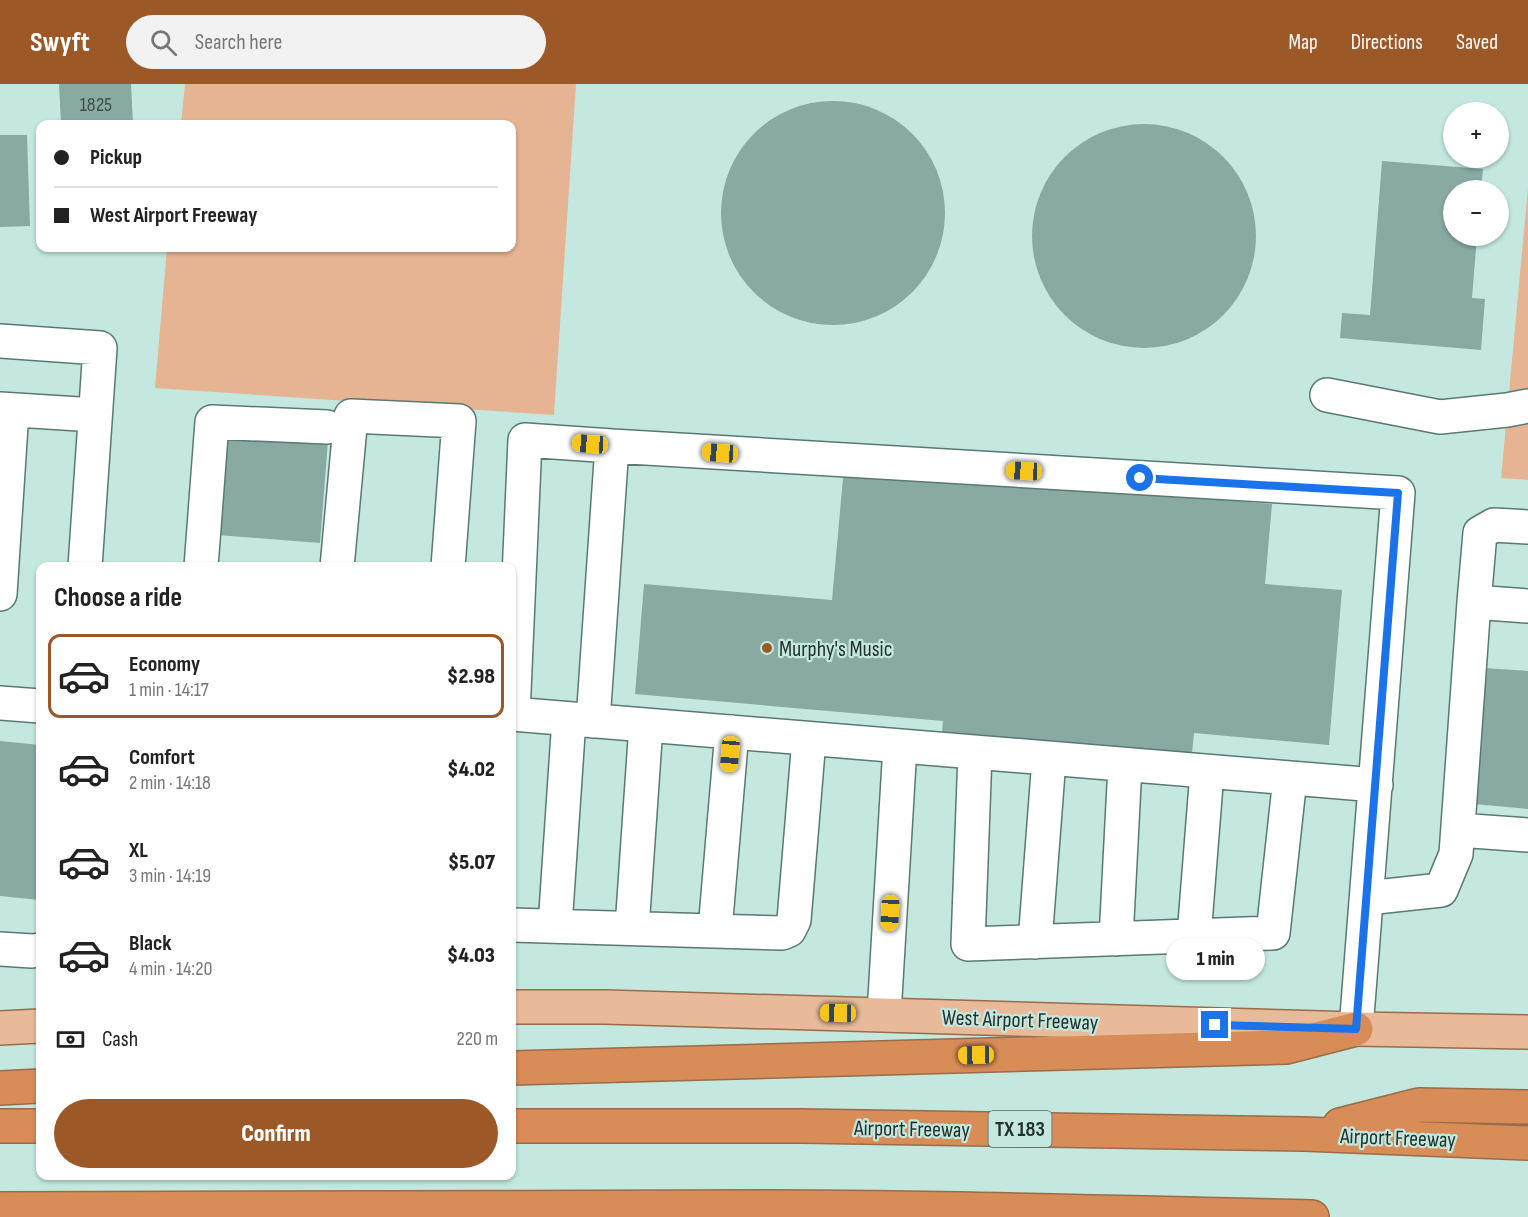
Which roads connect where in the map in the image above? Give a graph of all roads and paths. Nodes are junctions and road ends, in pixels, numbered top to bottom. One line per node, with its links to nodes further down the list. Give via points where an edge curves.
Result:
1 (0, 341): 5 (lane, via 100,348)
2 (1327, 395): 3 (lane, via 1440,417)
3 (1528, 406)
4 (6, 410): 5 (lane); 13 (lane)
5 (96, 415): 9 (lane)
6 (327, 427): 10 (lane, via 212,422)
7 (612, 446): 16 (lane, via 525,440); 20 (lane); 30 (lane, via 1398,493)
8 (1528, 527): 14 (lane, via 1494,525 1480,533)
9 (85, 562)
10 (201, 562)
11 (337, 562): 12 (lane, via 351,416 459,421)
12 (448, 562)
13 (0, 594)
14 (1474, 602): 15 (lane); 31 (lane)
15 (1528, 606)
16 (516, 630)
17 (0, 703): 18 (lane)
18 (36, 706)
19 (516, 714): 20 (lane)
20 (581, 720): 21 (lane); 35 (lane)
21 (646, 725): 22 (lane); 36 (lane)
22 (732, 732): 23 (lane); 37 (lane)
23 (809, 738): 24 (lane); 37 (lane, via 792,926 782,933)
24 (900, 746): 25 (lane); 44 (lane)
25 (975, 753): 26 (lane); 40 (lane, via 968,944)
26 (1049, 759): 27 (lane); 40 (lane)
27 (1125, 765): 28 (lane); 39 (lane)
28 (1207, 771): 29 (lane); 38 (lane)
29 (1290, 778): 30 (lane); 38 (lane, via 1273,933)
30 (1376, 785): 33 (lane)
31 (1458, 830): 32 (lane); 33 (lane, via 1456,854 1442,890)
32 (1528, 835)
33 (1367, 898): 47 (lane)
34 (516, 925): 35 (lane)
35 (555, 926): 36 (lane)
36 (632, 928): 37 (lane)
37 (715, 930)
38 (1194, 936): 39 (lane)
39 (1116, 939): 40 (lane)
40 (1035, 942)
41 (0, 950): 42 (lane)
42 (36, 950)
43 (516, 1007): 44 (main road, West Airport Freeway)
44 (884, 1014): 47 (main road, West Airport Freeway)
45 (36, 1026): 46 (main road)
46 (0, 1028)
47 (1356, 1029): 48 (main road, West Airport Freeway); 49 (highway, via 1286,1047)
48 (1528, 1032)
49 (516, 1068)
50 (36, 1086): 51 (highway)
51 (0, 1088)
52 (1528, 1107): 56 (highway, via 1419,1105)
53 (0, 1126): 54 (highway)
54 (36, 1126)
55 (516, 1126): 56 (highway, Airport Freeway / TX 183)
56 (1304, 1134): 57 (highway, Airport Freeway / TX 183)
57 (1528, 1143)
58 (0, 1209): 59 (highway, via 767,1207)
59 (1312, 1217)

